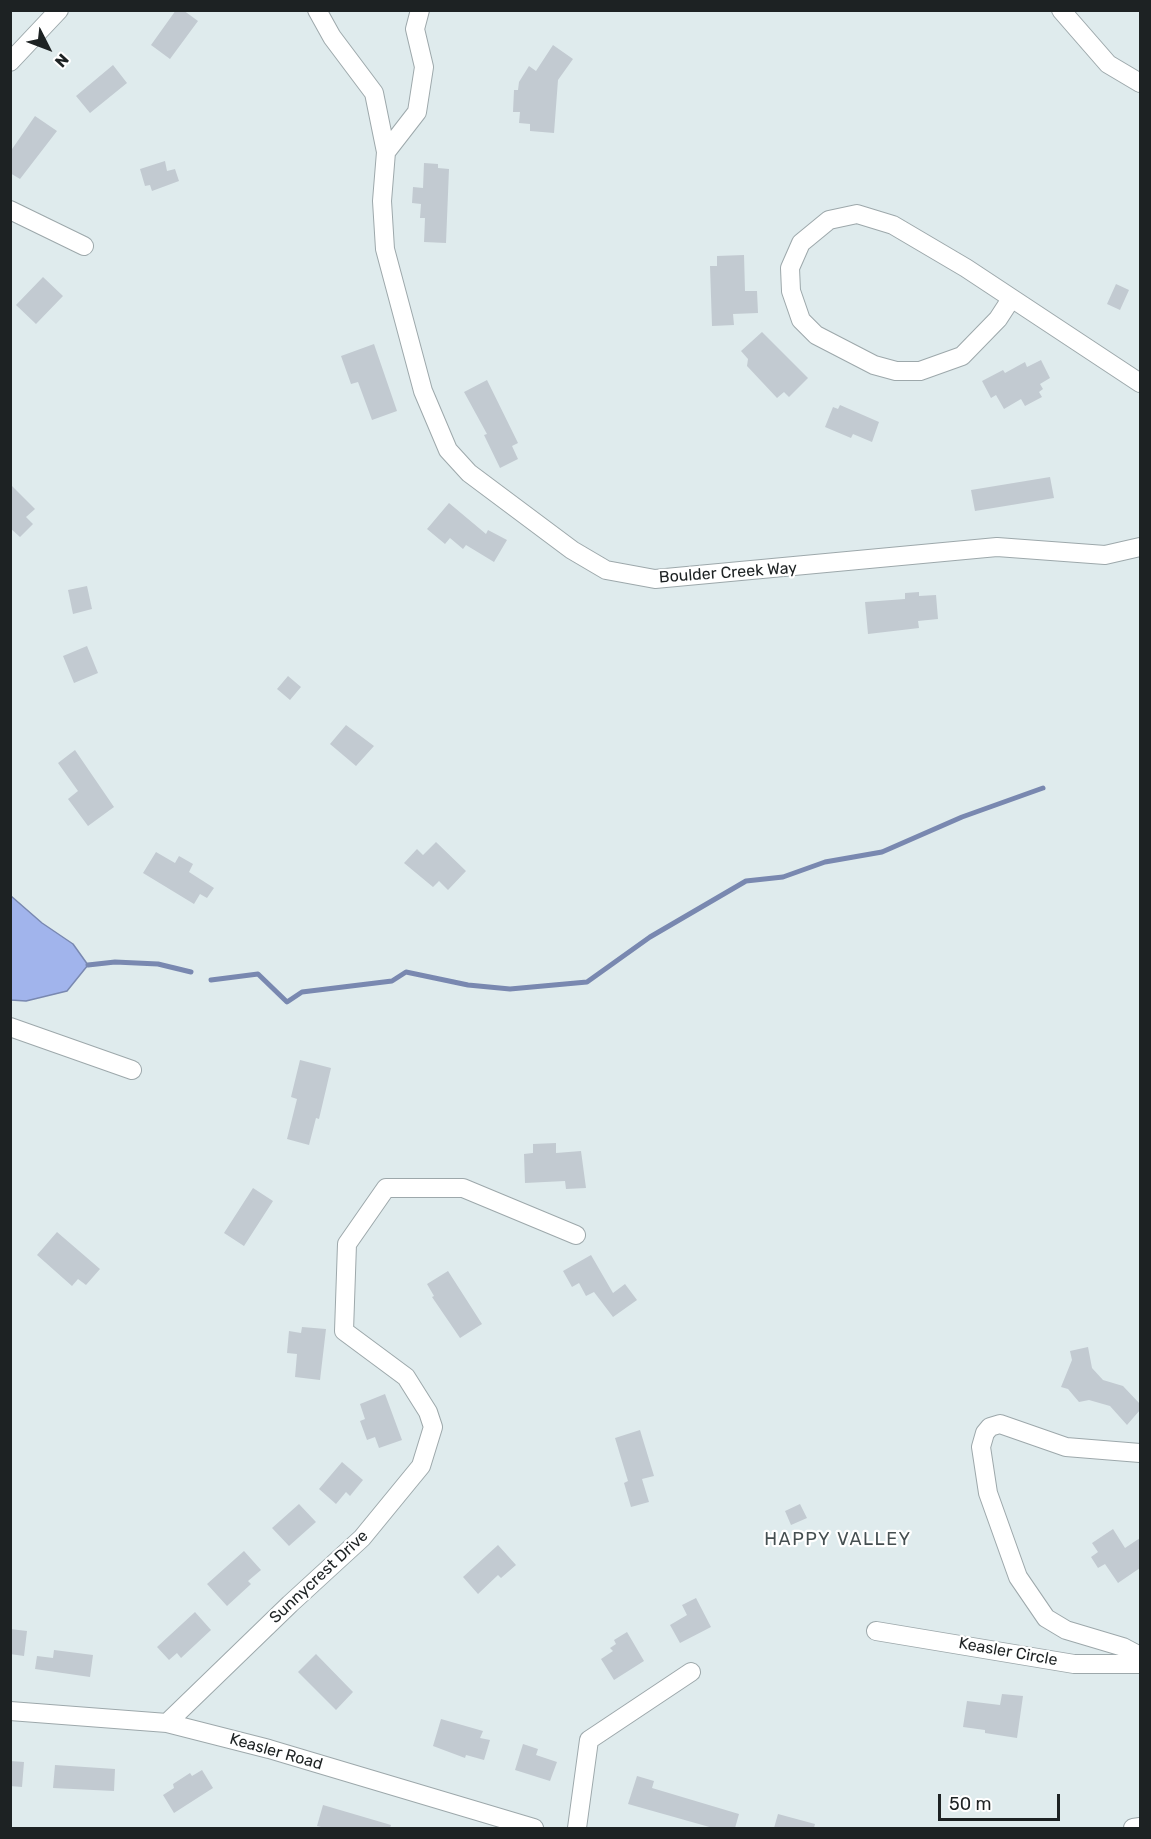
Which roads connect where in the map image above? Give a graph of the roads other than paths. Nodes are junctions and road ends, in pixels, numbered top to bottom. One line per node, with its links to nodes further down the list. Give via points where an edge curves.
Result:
1 (59, 10): 5 (street)
2 (317, 10): 7 (street, Boulder Creek Way, via 374,93)
3 (420, 10): 7 (street, via 415,29 424,67 417,112)
4 (1061, 10): 6 (street, via 1108,64)
5 (10, 62)
6 (1140, 83)
7 (386, 152): 12 (street, Boulder Creek Way, via 382,201 385,249 423,391 448,450 469,473 572,550 606,570 655,579 997,547 1105,555)
8 (10, 210): 9 (street)
9 (84, 246)
10 (1011, 299): 10 (street, via 893,225 857,214 829,220 801,243 790,268 791,291 801,320 816,334 874,365 896,370 920,371 962,356 998,319); 11 (street)
11 (1140, 383)
12 (1140, 547)
13 (10, 1027): 14 (street)
14 (132, 1070)
15 (576, 1235): 22 (street, Sunnycrest Drive, via 463,1188 386,1188 347,1244 344,1330 406,1377 428,1412 433,1427 421,1466 362,1538)
16 (1140, 1453): 18 (street, via 1066,1447 1000,1424 985,1432 981,1447 988,1493 1018,1577 1046,1618 1066,1630)
17 (876, 1631): 19 (street, Keasler Circle, via 1074,1664)
18 (1140, 1656)
19 (1140, 1664)
20 (691, 1672): 25 (street, via 589,1740)
21 (10, 1711): 22 (street, Keasler Road)
22 (166, 1723): 24 (street, Keasler Road, via 269,1749)
23 (1140, 1827): 26 (street)
24 (534, 1828)
25 (577, 1828)
26 (1132, 1828)

